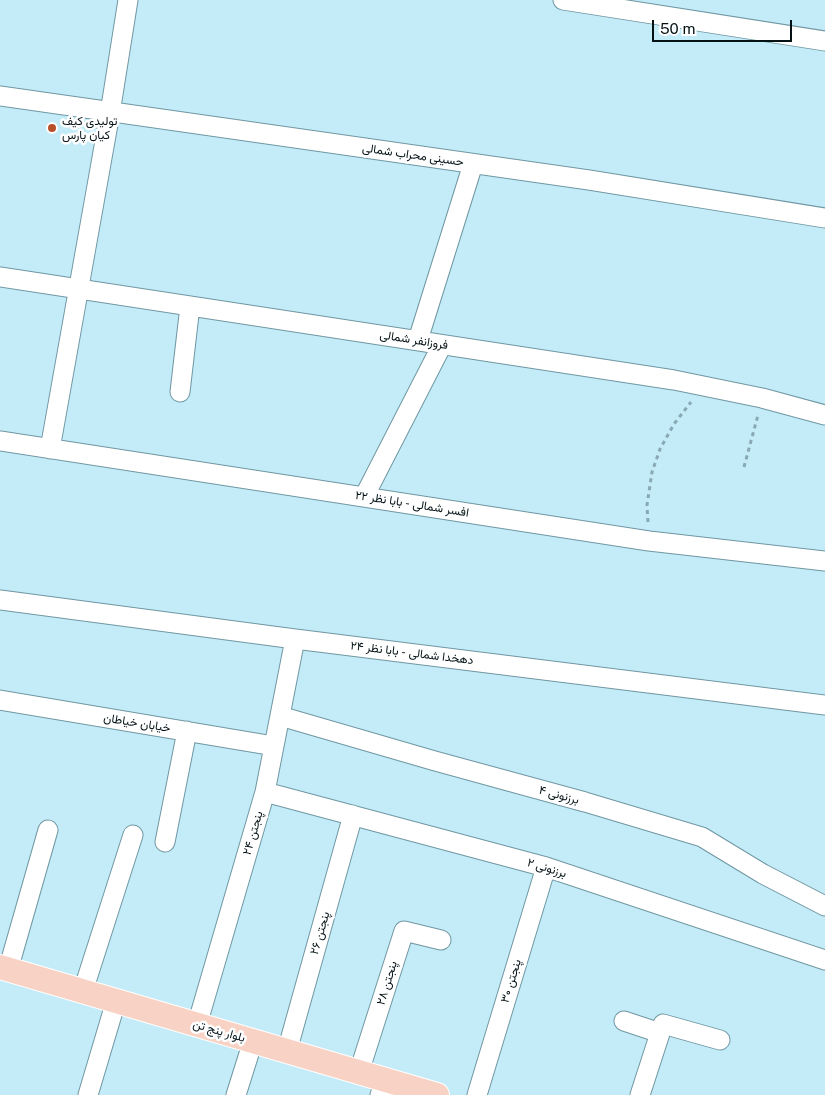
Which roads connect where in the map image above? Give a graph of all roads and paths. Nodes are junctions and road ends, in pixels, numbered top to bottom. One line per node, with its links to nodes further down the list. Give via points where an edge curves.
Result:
1 (128, 0): 5 (street)
2 (563, 0): 3 (street)
3 (825, 41)
4 (0, 96): 5 (street, حسینی محراب شمالی)
5 (110, 113): 6 (street, حسینی محراب شمالی); 9 (street)
6 (473, 164): 7 (street, حسینی محراب شمالی); 11 (street)
7 (825, 218)
8 (0, 277): 9 (street, فروزانفر شمالی)
9 (79, 289): 10 (street, فروزانفر شمالی); 18 (street)
10 (190, 306): 11 (street, فروزانفر شمالی); 14 (street)
11 (418, 340): 12 (street, فروزانفر شمالی)
12 (442, 345): 13 (street, فروزانفر شمالی); 20 (street)
13 (704, 386): 15 (street, فروزانفر شمالی); 21 (path, via 674,424 660,449 652,472 647,505)
14 (180, 392)
15 (762, 398): 16 (street, فروزانفر شمالی); 19 (path)
16 (825, 415)
17 (0, 442): 18 (street, افسر شمالی - بابا نظر ۲۲)
18 (50, 449): 20 (street, افسر شمالی - بابا نظر ۲۲)
19 (744, 467)
20 (364, 497): 21 (street, افسر شمالی - بابا نظر ۲۲)
21 (650, 541): 22 (street, افسر شمالی - بابا نظر ۲۲)
22 (825, 561)
23 (0, 600): 24 (street, دهخدا شمالی - بابا نظر ۲۴)
24 (295, 639): 26 (street, دهخدا شمالی - بابا نظر ۲۴); 27 (street, پنجتن ۲۴)
25 (0, 700): 28 (street, خیابان خیاطان)
26 (825, 705)
27 (280, 716): 29 (street, پنجتن ۲۴); 36 (street, برزنونی ۴, via 702,837)
28 (187, 731): 29 (street, خیابان خیاطان); 34 (street)
29 (274, 746): 30 (street, پنجتن ۲۴)
30 (265, 792): 31 (street, برزنونی ۲); 43 (street, پنجتن ۲۴)
31 (353, 815): 35 (street, برزنونی ۲); 47 (street, پنجتن ۲۶)
32 (48, 830): 39 (street)
33 (133, 835): 40 (street)
34 (165, 842)
35 (546, 867): 38 (street, برزنونی ۲); 53 (street, پنجتن ۳۰)
36 (825, 906)
37 (441, 940): 48 (street, پنجتن ۲۸, via 404,931)
38 (825, 960)
39 (4, 969): 40 (main road, بلوار پنج تن)
40 (83, 992): 41 (main road, بلوار پنج تن)
41 (116, 1001): 43 (main road, بلوار پنج تن); 50 (street)
42 (624, 1021): 44 (street)
43 (198, 1025): 46 (main road, بلوار پنج تن)
44 (661, 1028): 45 (street); 54 (street)
45 (720, 1040)
46 (253, 1041): 47 (main road, بلوار پنج تن); 51 (street)
47 (287, 1051): 48 (main road, بلوار پنج تن)
48 (359, 1072): 49 (main road, بلوار پنج تن)
49 (383, 1087): 52 (main road, بلوار پنج تن)
50 (88, 1095)
51 (236, 1095)
52 (437, 1095)
53 (477, 1095)
54 (640, 1095)

